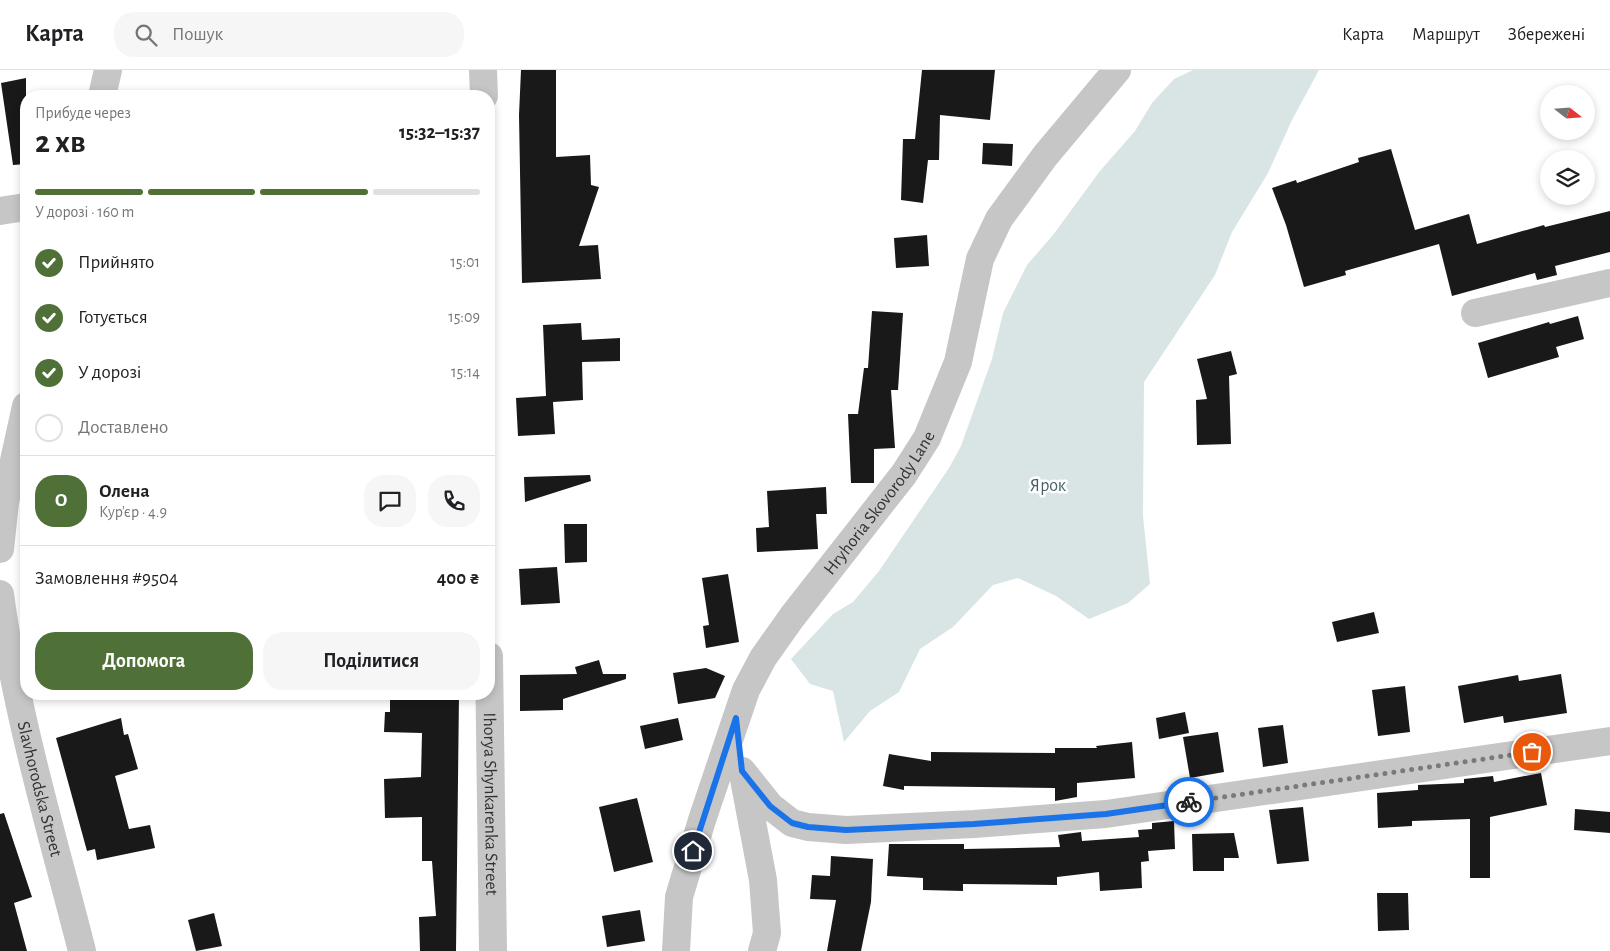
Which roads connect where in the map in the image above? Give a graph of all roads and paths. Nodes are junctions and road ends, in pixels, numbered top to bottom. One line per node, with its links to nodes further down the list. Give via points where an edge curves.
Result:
1 (108, 70): 4 (street)
2 (483, 70): 5 (street)
3 (1117, 70): 14 (street, Hryhoria Skovorody Lane, via 999,218 980,259 958,362 927,438 904,474 763,658)
4 (103, 90)
5 (484, 90)
6 (20, 208): 7 (street)
7 (0, 211)
8 (1610, 283): 9 (street)
9 (1475, 313)
10 (16, 418): 11 (street)
11 (0, 549)
12 (0, 594): 17 (street, Slavhorodska Street, via 19,699)
13 (490, 700): 18 (street, Ihorya Shynkarenka Street)
14 (736, 718): 16 (street); 19 (street, Hryhoria Skovorody Lane, via 680,898)
15 (1610, 741): 16 (street, via 1106,814 846,830 792,823 770,806)
16 (742, 771): 20 (street, via 763,880 767,933)
17 (82, 951)
18 (493, 951)
19 (676, 951)
20 (762, 951)

